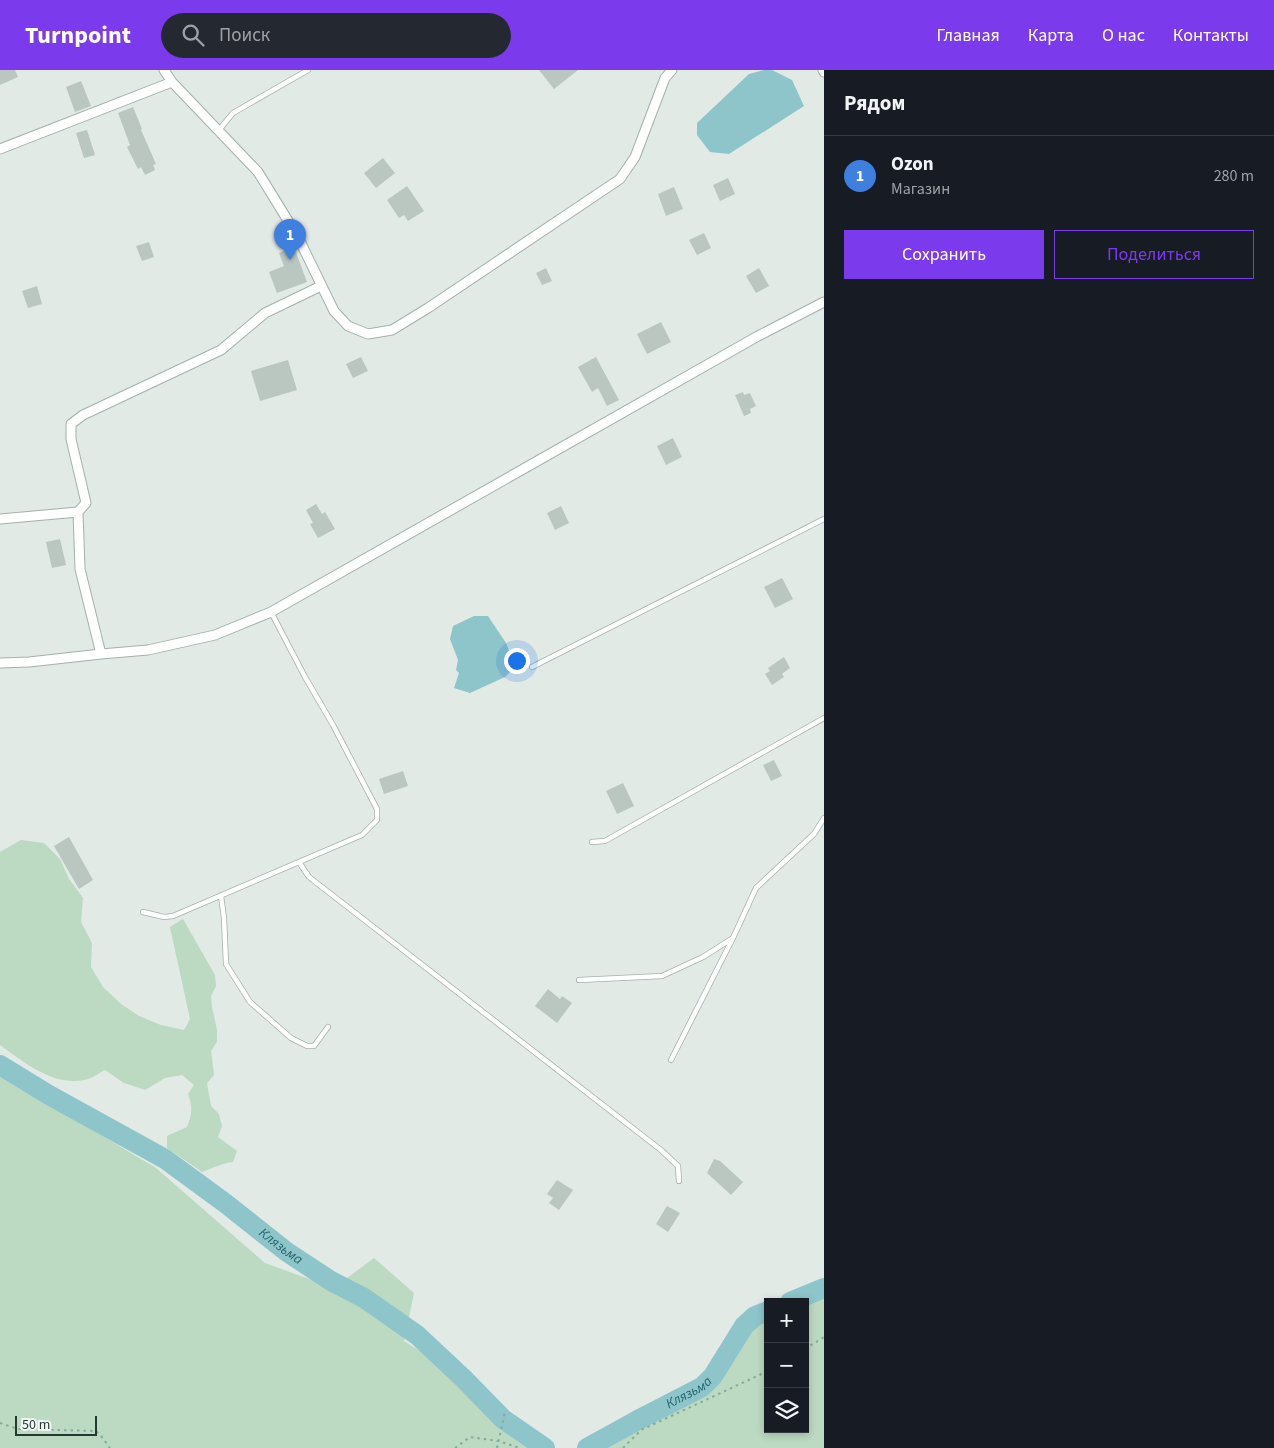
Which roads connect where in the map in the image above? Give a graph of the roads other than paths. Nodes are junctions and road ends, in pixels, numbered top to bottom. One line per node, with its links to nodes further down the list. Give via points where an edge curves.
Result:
1 (164, 70): 4 (street)
2 (308, 70): 5 (lane, via 233,112)
3 (672, 70): 7 (street, via 665,78 635,157 620,179 399,326 368,334 348,326 334,311)
4 (172, 82): 5 (street); 6 (street)
5 (219, 130): 7 (street, via 258,172 298,237)
6 (0, 149)
7 (321, 286): 9 (street, via 265,313 221,350 71,424 71,439 86,502)
8 (824, 302): 12 (street, via 758,336)
9 (78, 512): 11 (street); 13 (street, via 80,568)
10 (824, 518): 15 (lane)
11 (0, 519)
12 (271, 612): 13 (street, via 215,635 148,650); 19 (lane, via 377,809 377,820 362,836)
13 (101, 654): 14 (street)
14 (0, 662)
15 (532, 667)
16 (824, 718): 18 (lane, via 605,841)
17 (824, 818): 22 (lane, via 814,834 756,888)
18 (592, 842)
19 (299, 862): 20 (lane); 26 (lane, via 309,877 661,1150 678,1166)
20 (221, 896): 21 (lane, via 173,916); 24 (lane, via 226,964 250,1002 291,1038 306,1046 314,1046)
21 (143, 912)
22 (733, 938): 23 (lane, via 703,958 662,976); 25 (lane)
23 (579, 980)
24 (328, 1027)
25 (671, 1060)
26 (679, 1181)

